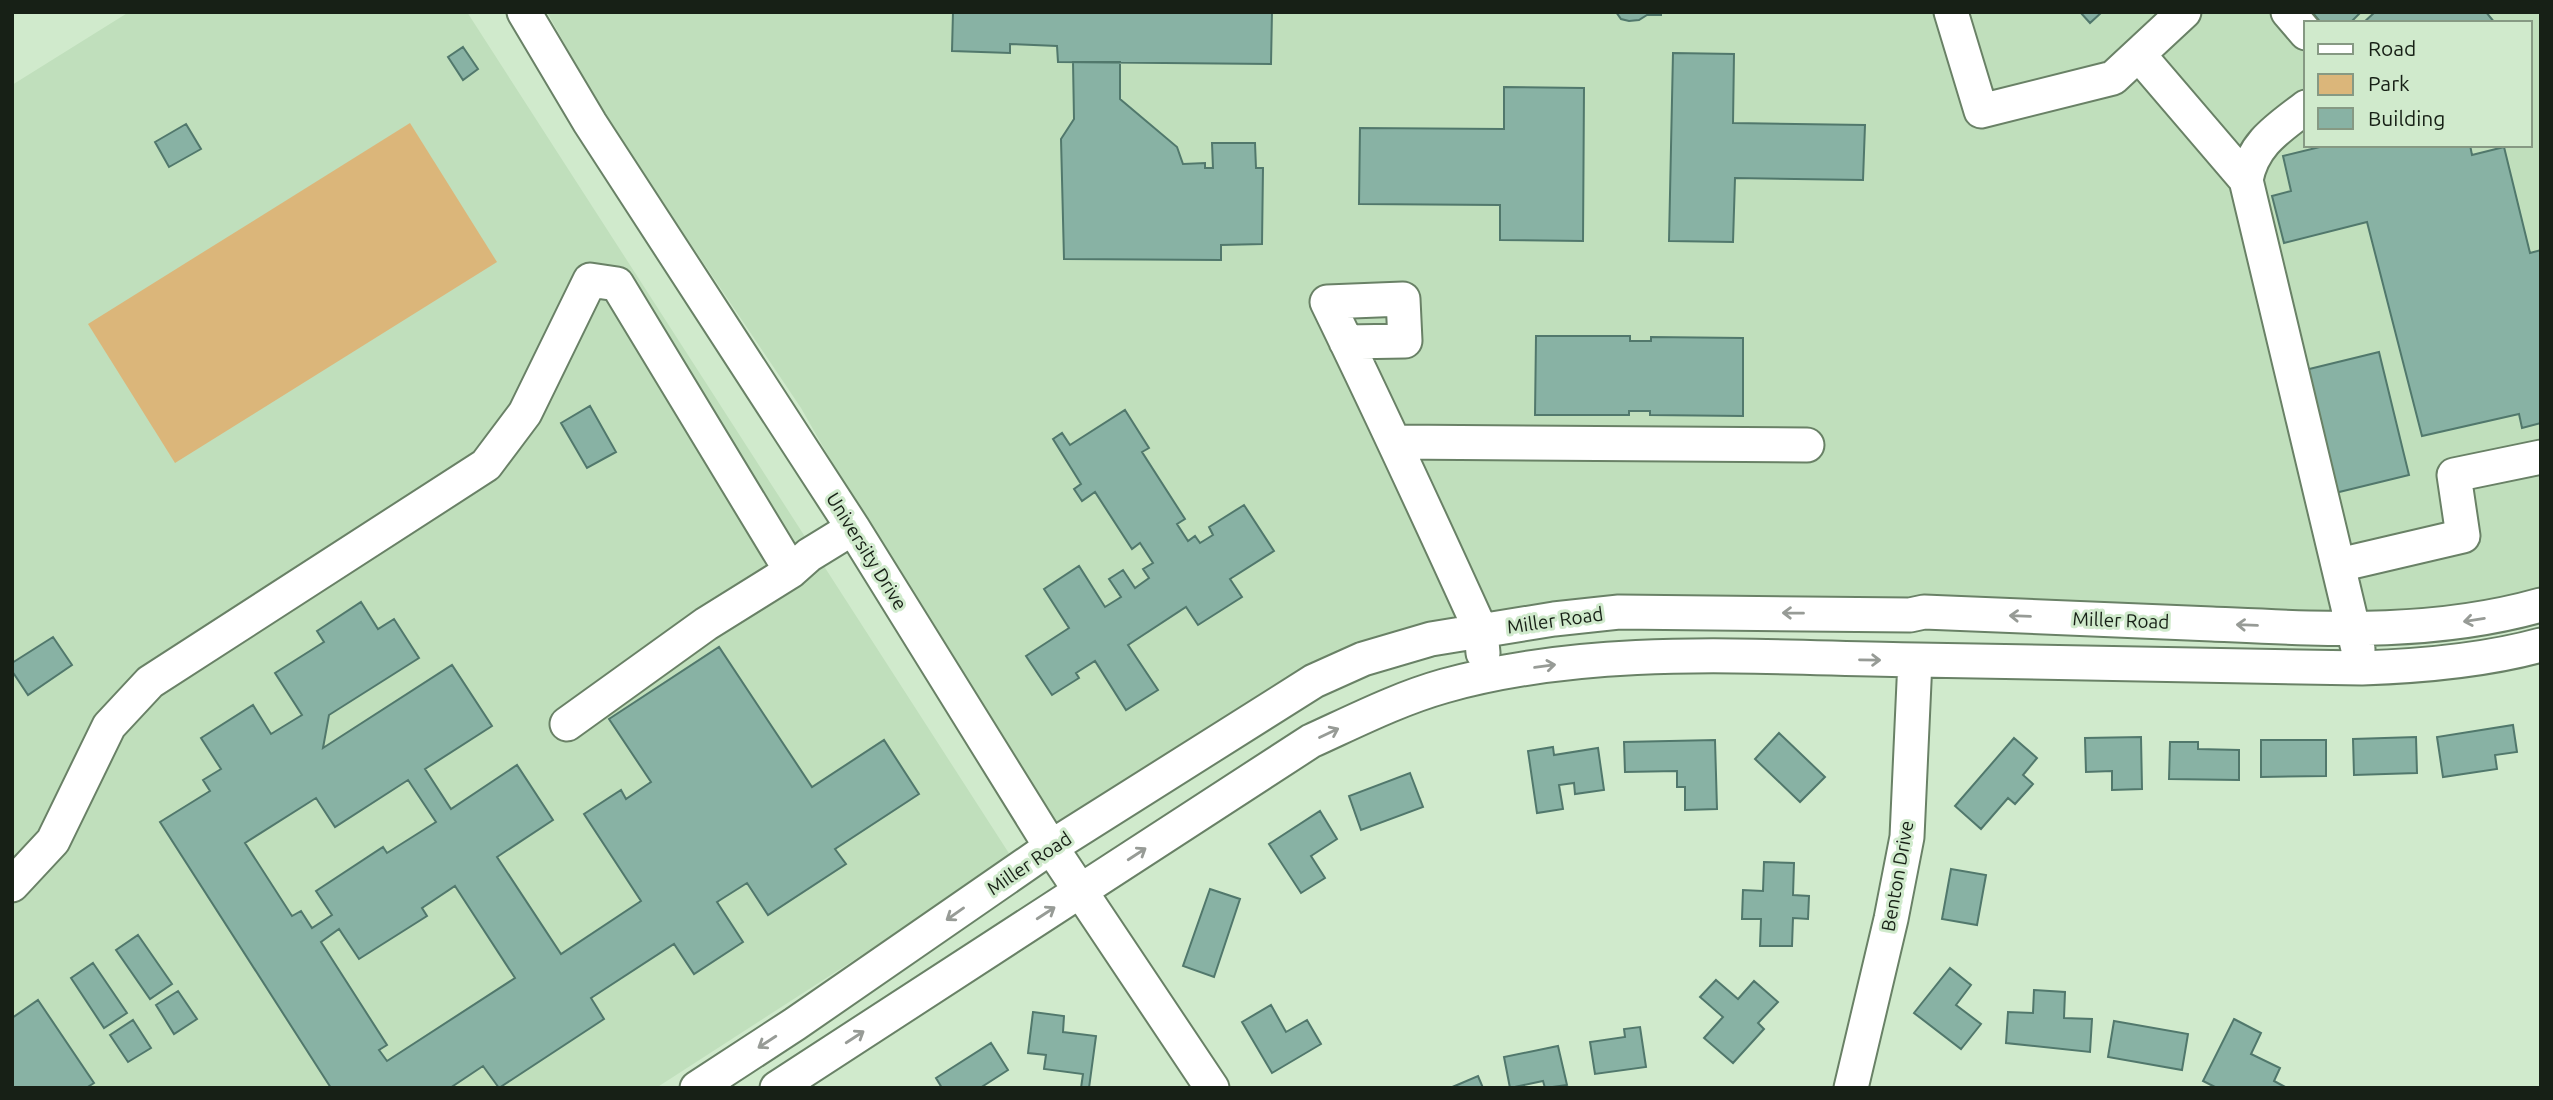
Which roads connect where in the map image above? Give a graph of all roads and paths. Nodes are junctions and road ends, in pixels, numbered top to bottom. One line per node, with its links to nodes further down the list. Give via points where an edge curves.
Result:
1 (524, 12): 13 (street, University Drive, via 597,134)
2 (1951, 12): 6 (street, via 1981,111 2113,78)
3 (2184, 12): 6 (street)
4 (2288, 12): 5 (street)
5 (2304, 31)
6 (2139, 55): 8 (street)
7 (2304, 109): 8 (street, via 2268,137 2249,163)
8 (2246, 180): 14 (street)
9 (1346, 342): 10 (street)
10 (1395, 442): 11 (street); 18 (street)
11 (1807, 445)
12 (2541, 457): 14 (street, via 2454,475 2463,536)
13 (853, 528): 15 (street); 24 (street, University Drive)
14 (2339, 565): 17 (street)
15 (791, 570): 23 (street, via 706,624); 25 (street, via 617,284 590,280 525,413 486,465 150,682 109,726 53,841)
16 (2541, 605): 17 (street, Miller Road, one-way to 17, via 2430,627)
17 (2355, 630): 18 (street, Miller Road, one-way to 18, via 1924,612 1619,612); 21 (street)
18 (1481, 631): 22 (street); 24 (street, Miller Road, via 1431,639 1363,659 1314,681)
19 (2541, 645): 21 (street, via 2430,665)
20 (1915, 660): 21 (street); 22 (street, one-way to 20, via 1603,658); 30 (street, Benton Drive, via 1907,837)
21 (2362, 668)
22 (1485, 676): 26 (street, one-way to 22, via 1311,741 1405,699)
23 (567, 724)
24 (1051, 847): 26 (street, University Drive); 27 (street, Miller Road, one-way to 27)
25 (12, 885)
26 (1080, 891): 28 (street, one-way to 26); 29 (street, University Drive)
27 (697, 1088)
28 (777, 1088)
29 (1212, 1088)
30 (1851, 1088)

